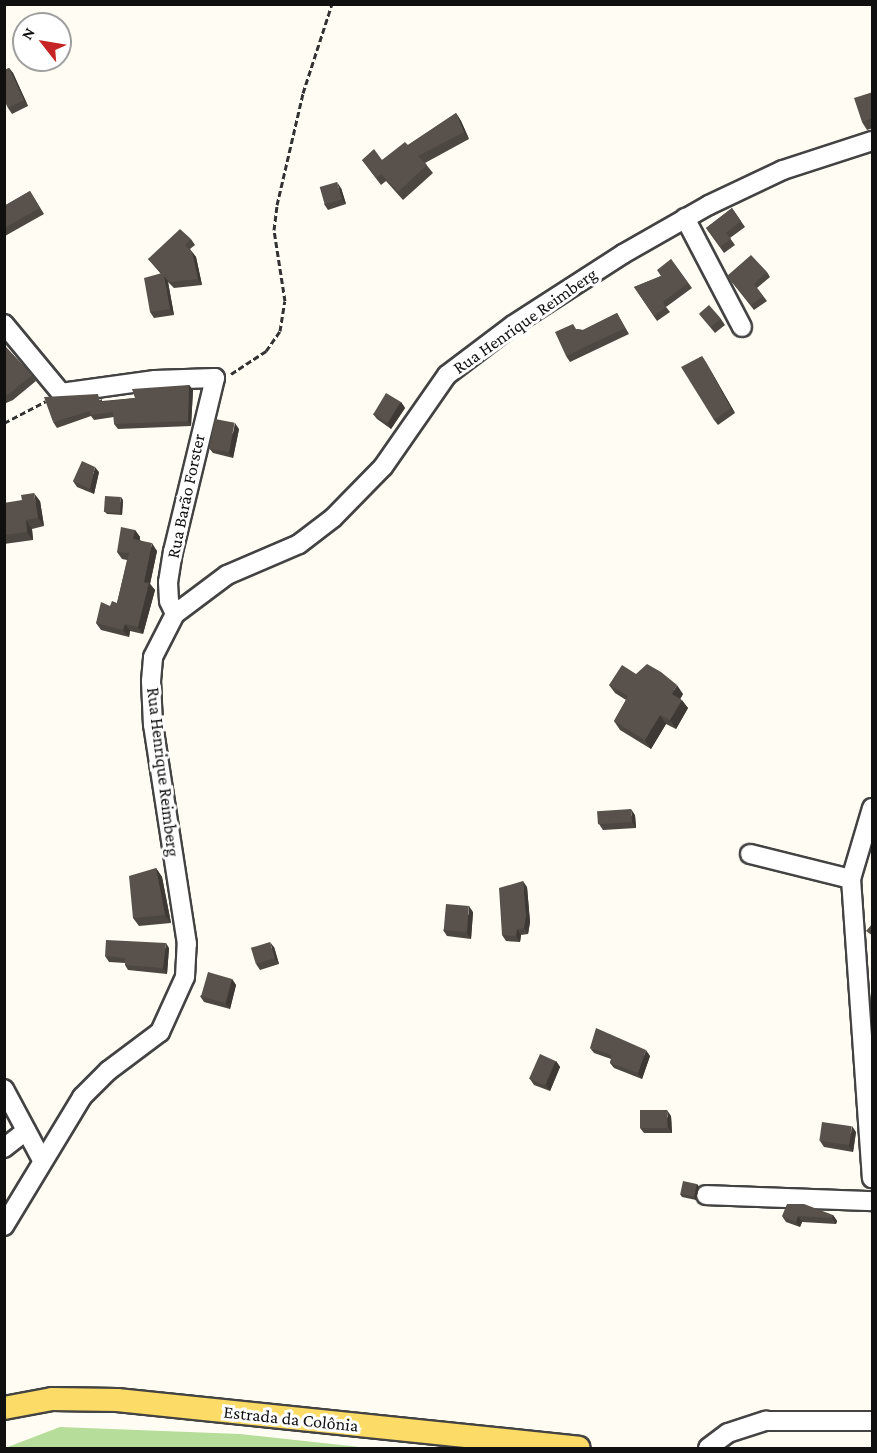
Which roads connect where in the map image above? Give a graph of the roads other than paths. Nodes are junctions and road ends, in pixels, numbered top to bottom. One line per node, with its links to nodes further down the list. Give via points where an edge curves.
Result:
1 (873, 141): 2 (street, Rua Henrique Reimberg, via 783,170)
2 (685, 218): 4 (street); 5 (street, Rua Henrique Reimberg, via 588,275 461,361 437,388 383,467 333,518 299,543 227,575)
3 (4, 324): 5 (street, Rua Barão Forster, via 61,393 155,380 215,378 173,551 168,582 169,601)
4 (741, 327)
5 (175, 614): 12 (street, Rua Henrique Reimberg, via 153,657 151,681 153,725 188,944 185,977 160,1032 94,1084)
6 (873, 808): 8 (street)
7 (750, 854): 8 (street)
8 (851, 879): 13 (street)
9 (4, 1089): 10 (street)
10 (26, 1131): 11 (street); 12 (street)
11 (4, 1148)
12 (42, 1160): 16 (street, Rua Henrique Reimberg)
13 (873, 1178)
14 (706, 1195): 15 (street)
15 (873, 1202)
16 (4, 1226)
17 (4, 1408): 19 (main road, Estrada da Colônia, via 52,1400 117,1400)
18 (873, 1421): 20 (street, via 766,1421 728,1433)
19 (579, 1449)
20 (708, 1449)

